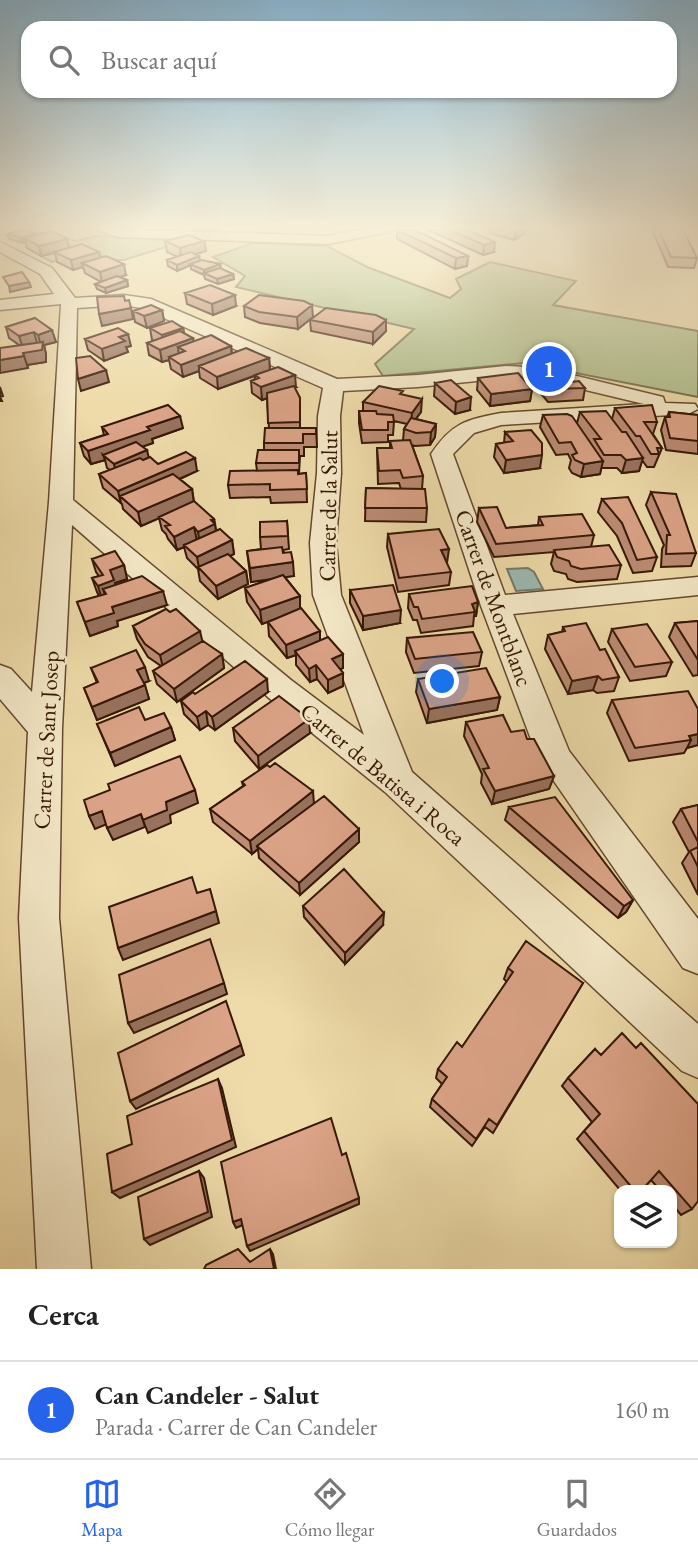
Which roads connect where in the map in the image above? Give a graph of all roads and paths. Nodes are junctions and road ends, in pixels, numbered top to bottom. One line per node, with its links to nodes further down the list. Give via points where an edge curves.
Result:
1 (58, 287): 2 (street)
2 (68, 301): 3 (street); 4 (street, via 145,303); 6 (street, Carrer de Sant Josep)
3 (0, 305)
4 (334, 386): 5 (street, via 531,373); 11 (street, Carrer de la Salut, via 323,543 327,595)
5 (693, 409): 8 (street, Carrer de Montblanc, via 501,419 456,433 442,454)
6 (61, 502): 10 (street, Carrer de Sant Josep); 11 (street, Carrer de Batista i Roca, via 280,689)
7 (698, 586): 8 (street)
8 (495, 606): 12 (street, Carrer de Montblanc, via 555,758)
9 (0, 677): 10 (street)
10 (45, 729): 14 (street, Carrer de Sant Josep, via 38,918)
11 (398, 781): 13 (street, Carrer de Batista i Roca)
12 (698, 953)
13 (698, 1055)
14 (64, 1269)

